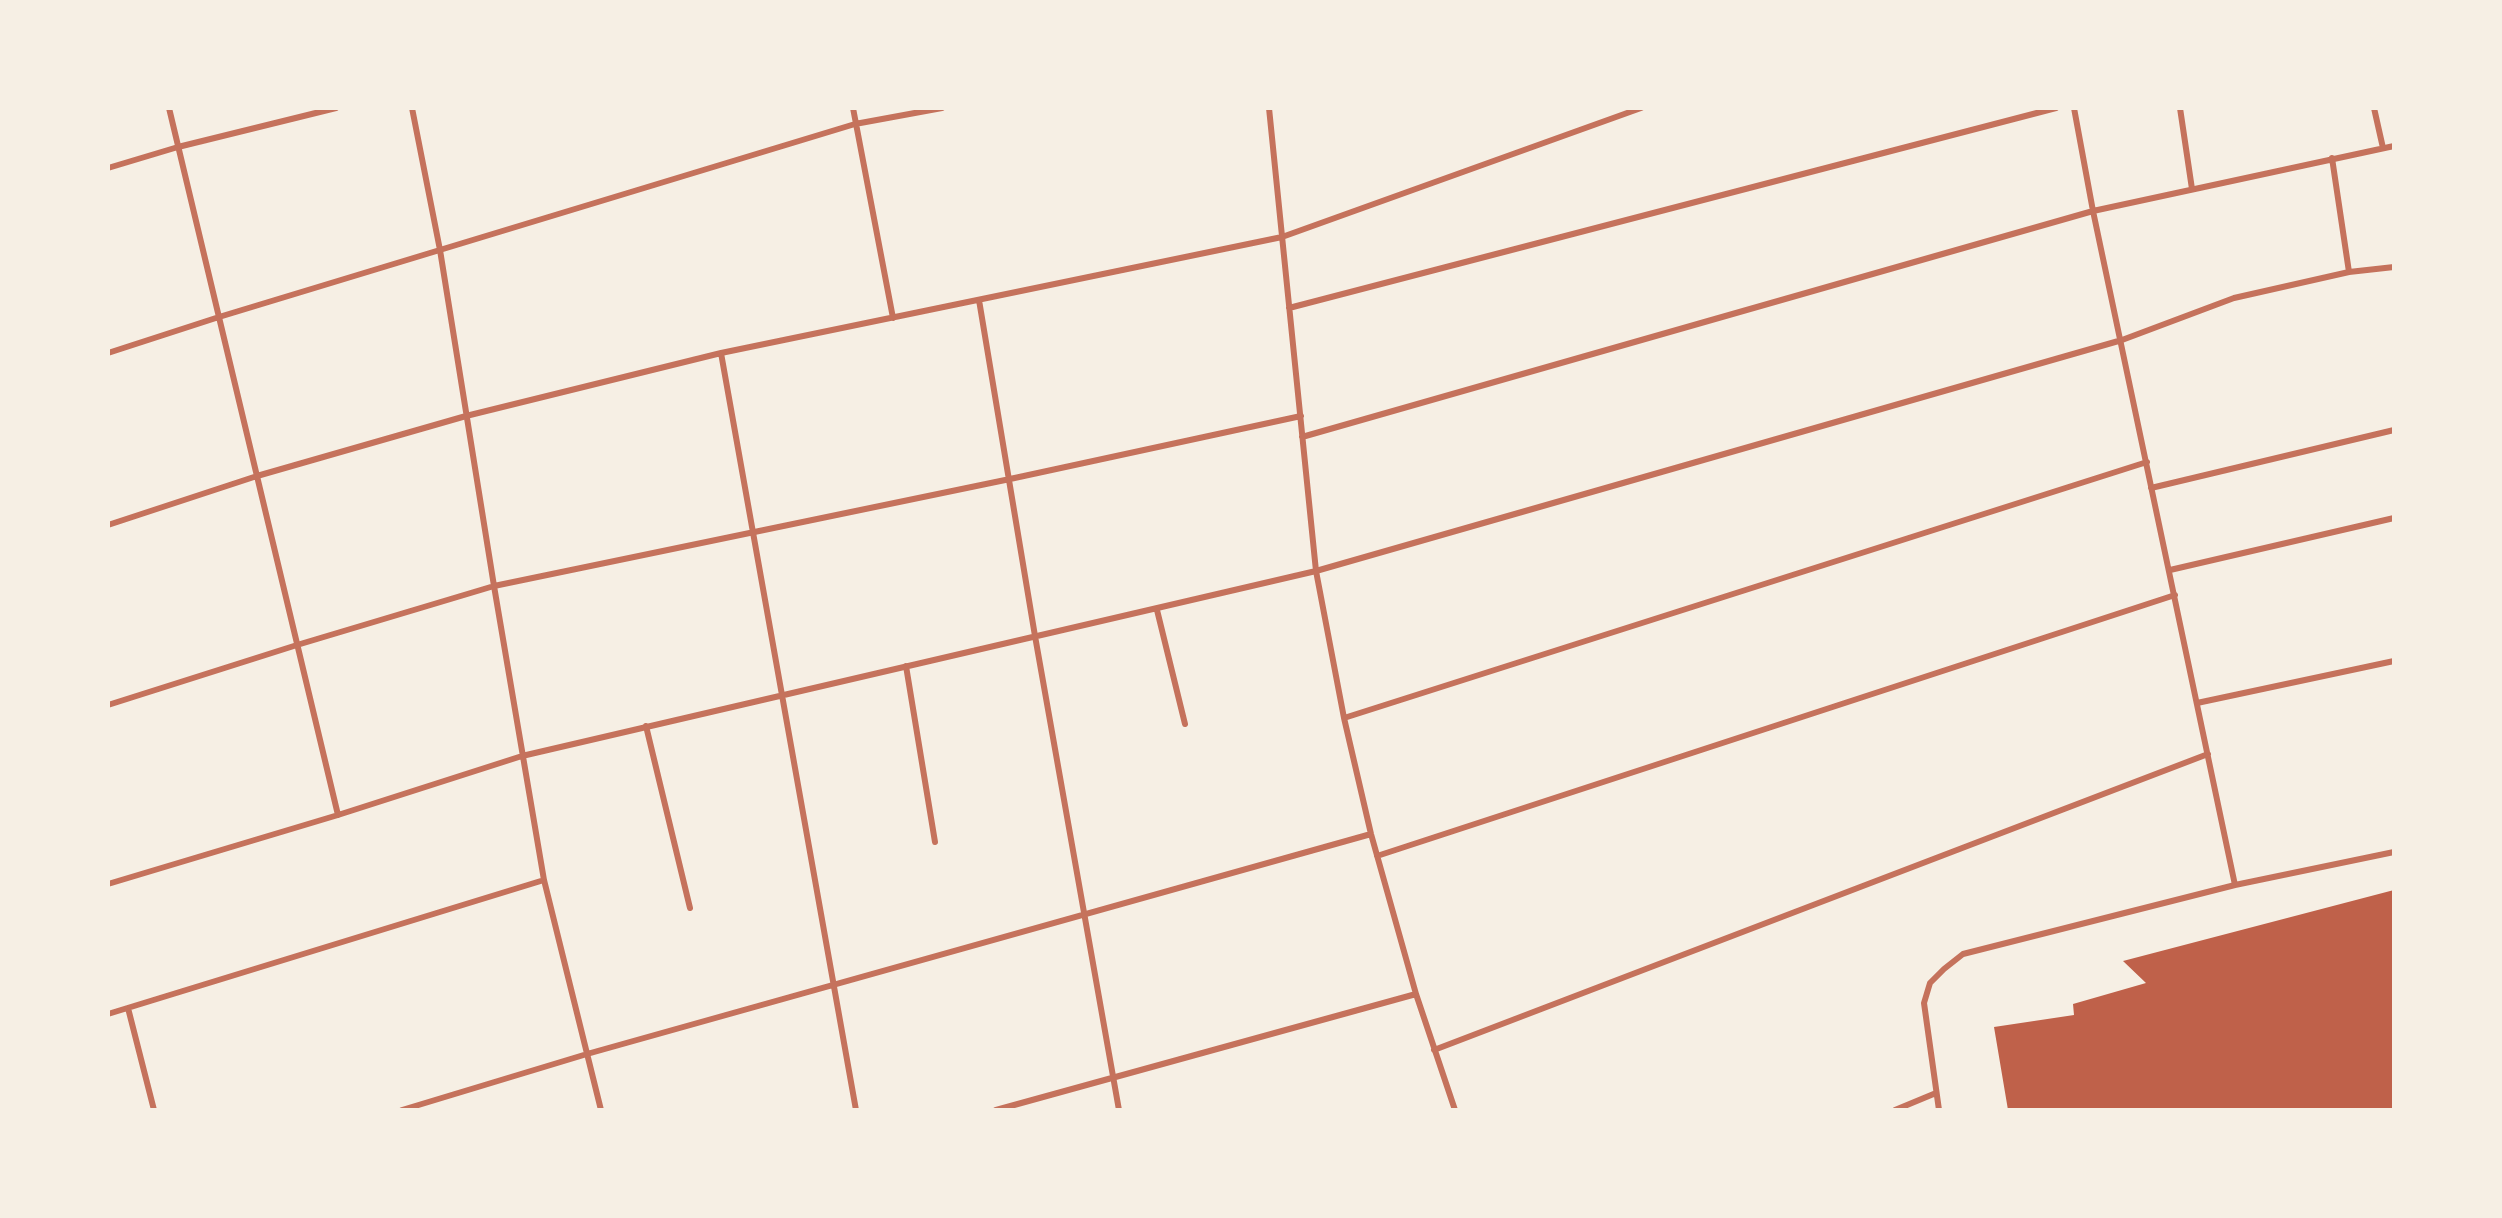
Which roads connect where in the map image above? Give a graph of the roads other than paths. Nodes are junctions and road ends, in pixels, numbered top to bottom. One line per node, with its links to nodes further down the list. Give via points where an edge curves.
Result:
1 (169, 108): 14 (street)
2 (336, 108): 14 (street)
3 (412, 108): 21 (street)
4 (853, 108): 12 (street)
5 (942, 108): 12 (street)
6 (1269, 108): 20 (street)
7 (1641, 108): 20 (street)
8 (2056, 108): 25 (street)
9 (2074, 108): 19 (street)
10 (2180, 108): 18 (street)
11 (2374, 108): 15 (street)
12 (855, 124): 21 (street); 27 (street)
13 (2394, 146): 15 (street)
14 (178, 147): 17 (street); 26 (street)
15 (2383, 148): 16 (street)
16 (2332, 158): 18 (street); 23 (street)
17 (108, 168)
18 (2192, 189): 19 (street)
19 (2093, 211): 28 (street); 34 (street)
20 (1282, 237): 24 (street); 25 (street)
21 (440, 250): 26 (street); 31 (street)
22 (2394, 267): 23 (street)
23 (2349, 273): 28 (street, via 2234,298)
24 (979, 300): 27 (street); 37 (street)
25 (1289, 308): 32 (street)
26 (219, 317): 29 (street); 36 (street)
27 (893, 318): 30 (street)
28 (2122, 340): 35 (street); 43 (street)
29 (108, 353)
30 (721, 353): 31 (street); 41 (street)
31 (466, 416): 36 (street); 44 (street)
32 (1300, 416): 34 (street); 37 (street)
33 (2394, 430): 38 (street)
34 (1302, 437): 43 (street)
35 (2147, 462): 38 (street); 54 (street)
36 (257, 476): 40 (street); 48 (street)
37 (1010, 479): 41 (street); 47 (street)
38 (2151, 488): 42 (street)
39 (2394, 518): 42 (street)
40 (108, 525)
41 (753, 533): 44 (street); 51 (street)
42 (2170, 570): 45 (street)
43 (1316, 571): 46 (street); 54 (street)
44 (494, 586): 48 (street); 58 (street)
45 (2175, 595): 52 (street); 63 (street)
46 (1157, 609): 47 (street); 55 (street)
47 (1035, 636): 50 (street); 68 (street)
48 (297, 645): 53 (street); 59 (street)
49 (2394, 661): 52 (street)
50 (906, 666): 51 (street); 61 (street)
51 (782, 695): 56 (street); 69 (street)
52 (2198, 703): 57 (street)
53 (108, 705)
54 (1344, 718): 60 (street)
55 (1185, 724)
56 (646, 726): 58 (street); 67 (street)
57 (2208, 754): 66 (street); 73 (street)
58 (522, 756): 59 (street); 64 (street)
59 (338, 815): 65 (street)
60 (1371, 834): 63 (street); 68 (street)
61 (935, 842)
62 (2394, 852): 66 (street)
63 (1377, 856): 70 (street)
64 (544, 880): 71 (street); 74 (street)
65 (108, 884)
66 (2235, 885): 76 (street, via 1963,954 1930,983 1924,1003)
67 (690, 908)
68 (1086, 915): 69 (street); 75 (street)
69 (834, 985): 74 (street); 80 (street)
70 (1416, 994): 73 (street); 75 (street)
71 (128, 1008): 72 (street); 77 (street)
72 (108, 1014)
73 (1434, 1050): 83 (street)
74 (587, 1054): 78 (street); 79 (street)
75 (1114, 1077): 81 (street); 82 (street)
76 (1936, 1094): 84 (street); 85 (street)
77 (154, 1110)
78 (402, 1110)
79 (601, 1110)
80 (856, 1110)
81 (996, 1110)
82 (1119, 1110)
83 (1455, 1110)
84 (1895, 1110)
85 (1939, 1110)

